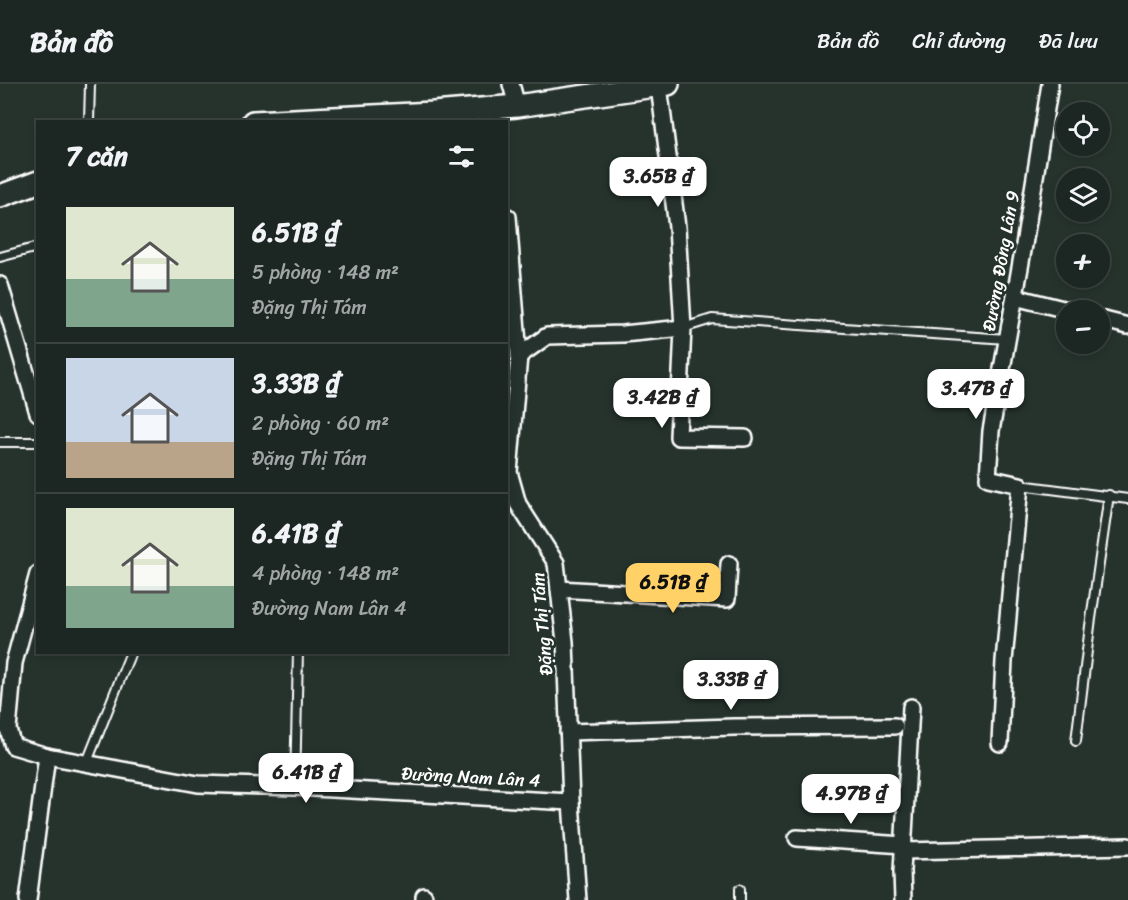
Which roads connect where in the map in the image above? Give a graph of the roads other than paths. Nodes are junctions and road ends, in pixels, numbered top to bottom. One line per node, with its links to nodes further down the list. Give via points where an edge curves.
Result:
1 (90, 84): 6 (lane)
2 (511, 84): 5 (street)
3 (1050, 84): 14 (street, Đường Đông Lân 9)
4 (664, 85): 5 (street); 18 (street)
5 (517, 106): 7 (street)
6 (89, 120)
7 (293, 120)
8 (36, 183): 9 (street)
9 (0, 196)
10 (508, 216): 20 (street, Đặng Thị Tám)
11 (36, 248): 12 (lane)
12 (0, 257)
13 (0, 285): 21 (street)
14 (1015, 297): 15 (street); 19 (street, Đường Đông Lân 9)
15 (1056, 307)
16 (1110, 322): 17 (street)
17 (1128, 326)
18 (683, 328): 19 (lane, via 712,319); 20 (street, via 547,336); 22 (street, via 678,437)
19 (1007, 339): 25 (street, Đường Đông Lân 9, via 991,430 988,478)
20 (519, 356): 30 (street, Đặng Thị Tám, via 509,472 518,504 556,562)
21 (36, 406)
22 (745, 438)
23 (0, 442): 24 (lane)
24 (36, 442)
25 (1020, 485): 26 (lane); 38 (street)
26 (1108, 495): 27 (lane); 37 (lane)
27 (1128, 499)
28 (729, 564): 30 (street, via 727,599)
29 (36, 581): 35 (street, via 14,663)
30 (559, 589): 36 (street, Đặng Thị Tám)
31 (130, 654): 40 (lane)
32 (298, 654): 41 (lane)
33 (911, 707): 45 (street)
34 (895, 726): 36 (street)
35 (4, 728): 39 (street, Đường Nam Lân 4, via 13,746)
36 (568, 732): 42 (street, Đặng Thị Tám)
37 (1076, 741)
38 (1000, 742)
39 (47, 756): 40 (street, Đường Nam Lân 4); 47 (street)
40 (87, 762): 41 (street, Đường Nam Lân 4, via 198,784)
41 (295, 787): 42 (street, Đường Nam Lân 4)
42 (571, 802): 48 (street, Đặng Thị Tám)
43 (797, 838): 45 (street)
44 (1128, 846): 45 (street)
45 (904, 848): 50 (street)
46 (740, 889): 49 (lane)
47 (28, 900)
48 (578, 900)
49 (740, 900)
50 (903, 900)

